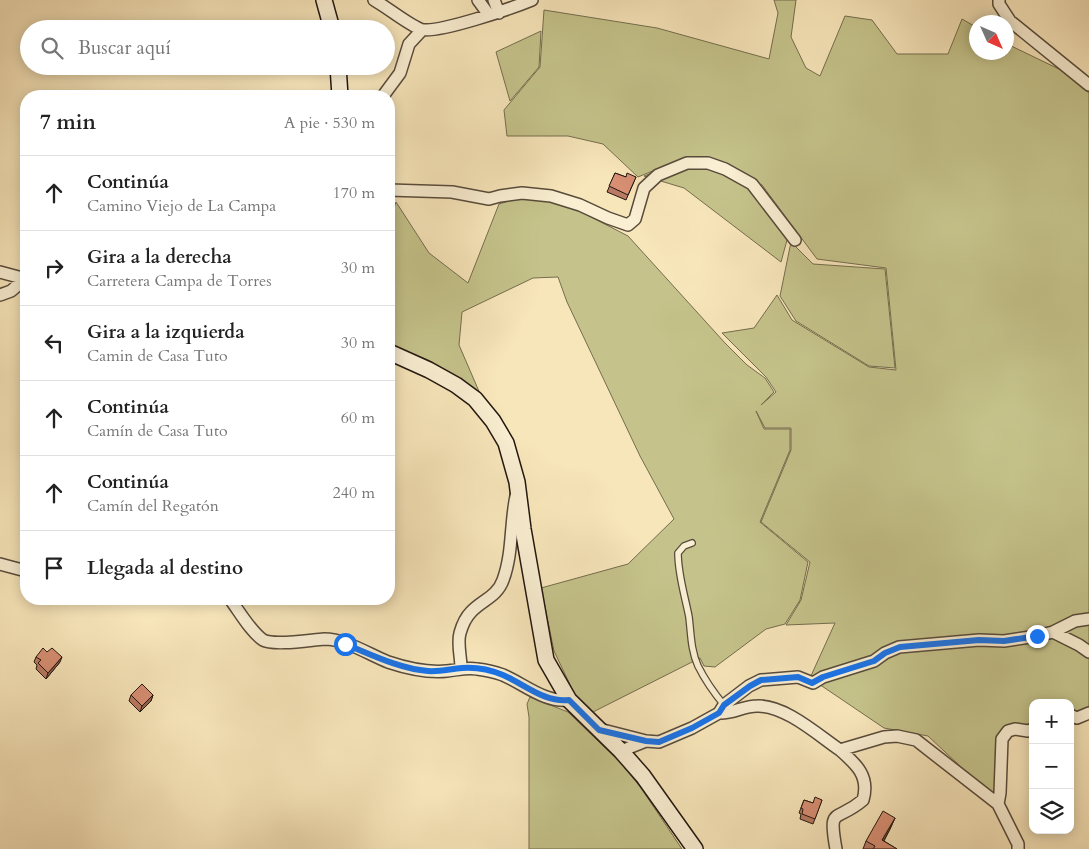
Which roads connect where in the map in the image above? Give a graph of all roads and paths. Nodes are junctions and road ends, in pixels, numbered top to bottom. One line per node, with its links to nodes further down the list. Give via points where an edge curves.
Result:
1 (324, 0): 8 (street)
2 (374, 0): 9 (street)
3 (478, 0): 7 (street)
4 (494, 0): 7 (street)
5 (532, 0): 7 (street)
6 (999, 0): 11 (street, via 1010,21)
7 (494, 14): 9 (street, via 434,30)
8 (330, 20)
9 (422, 30): 13 (street, via 409,44 400,73)
10 (339, 75): 12 (street)
11 (1089, 85)
12 (340, 90)
13 (387, 90)
14 (395, 190): 15 (street, via 452,192 488,199 522,193 551,196 628,225 635,219 644,188 658,175 687,163 708,163 752,184)
15 (795, 240)
16 (0, 272): 17 (street)
17 (20, 277)
18 (20, 284): 19 (street, via 11,292)
19 (0, 295)
20 (395, 355): 21 (street, via 429,370 475,399 506,443)
21 (518, 489): 29 (street, via 511,550 504,578 494,595 469,614 464,624 459,635); 30 (street, via 546,660)
22 (692, 543): 31 (lane, via 678,553 692,645 698,665)
23 (0, 564): 24 (street)
24 (20, 569)
25 (234, 605): 29 (street, via 264,641 280,643 326,639 388,662 427,671)
26 (1089, 619): 27 (street, via 1075,621)
27 (1053, 632): 28 (street); 31 (street, via 1004,641 900,647 874,661 812,683 798,677 761,680)
28 (1089, 652)
29 (461, 668): 30 (street, via 502,675 559,702)
30 (569, 700): 34 (street)
31 (721, 709): 36 (street, via 692,728 659,742); 37 (street, via 729,714 745,707 773,709 792,717)
32 (1089, 713): 33 (street)
33 (1074, 717)
34 (599, 730): 36 (street); 38 (street)
35 (1029, 731): 39 (street, via 1008,731 1002,739)
36 (646, 741): 38 (street)
37 (840, 750): 39 (street, via 884,737 916,740); 41 (street, via 858,766 865,793 863,800 833,819)
38 (621, 751): 40 (street, via 659,797)
39 (998, 804): 42 (street)
40 (695, 849)
41 (836, 849)
42 (1018, 849)

